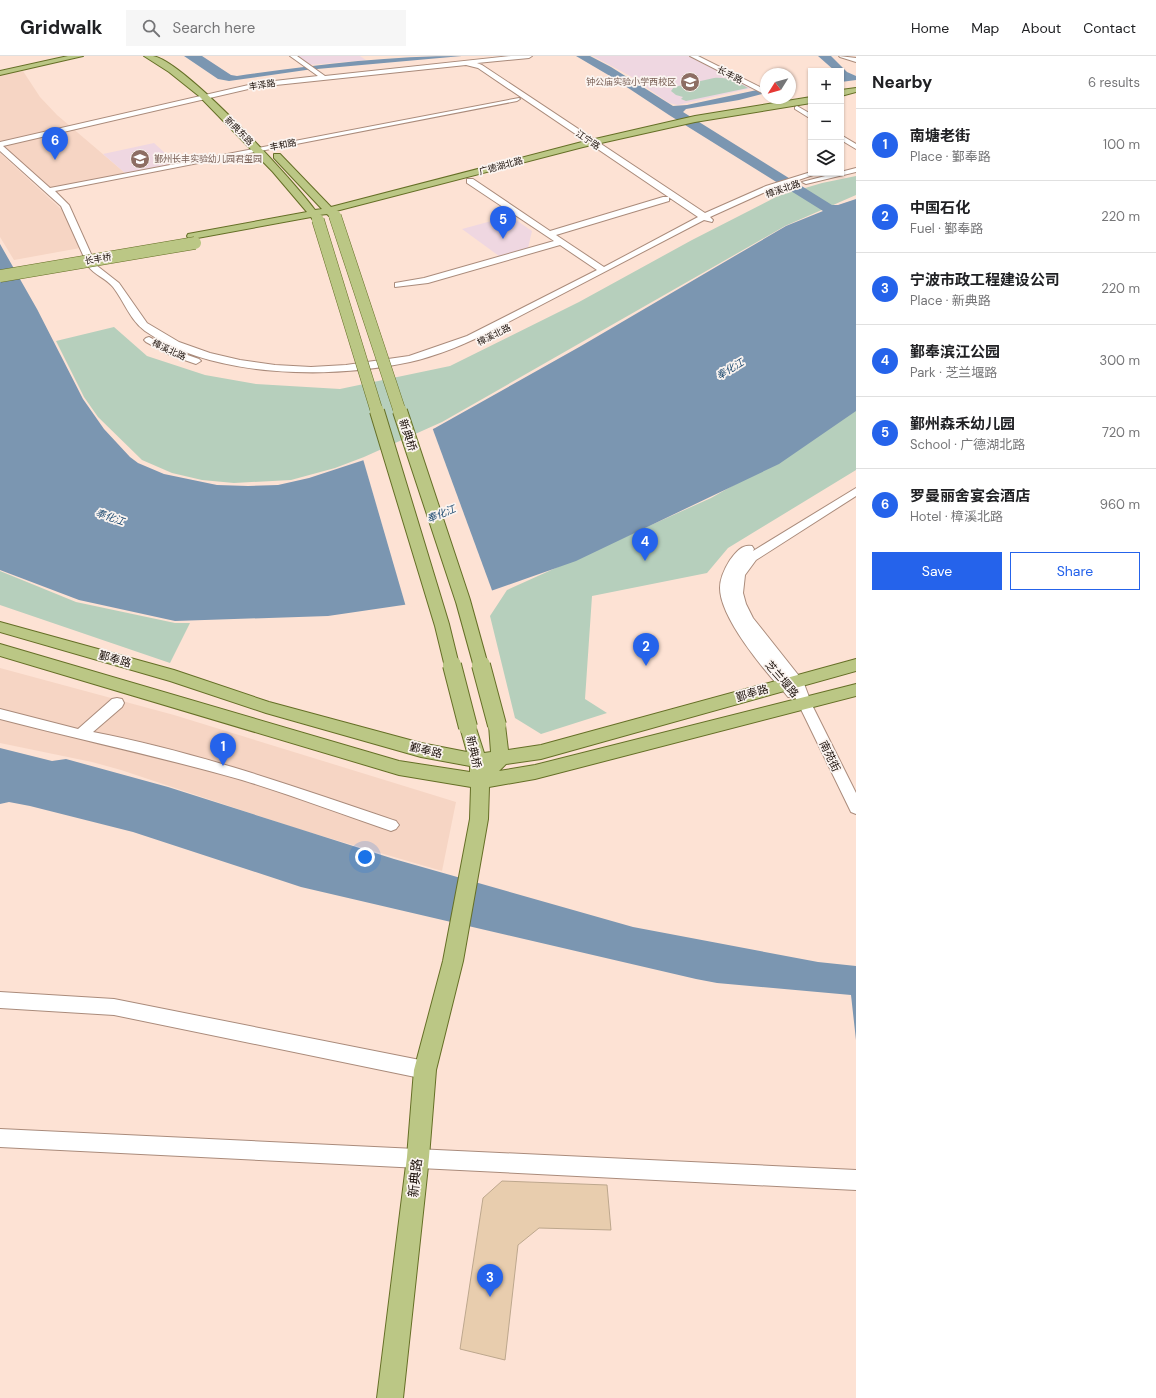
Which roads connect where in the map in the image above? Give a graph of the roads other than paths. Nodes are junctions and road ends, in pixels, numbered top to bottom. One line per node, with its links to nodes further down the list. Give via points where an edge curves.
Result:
1 (66, 56): 12 (main road)
2 (79, 56): 12 (main road)
3 (148, 56): 18 (main road, 新典东路, via 181,75)
4 (163, 56): 14 (main road)
5 (293, 56): 13 (street)
6 (517, 56): 10 (street, 丰泽路)
7 (530, 56): 10 (street, 丰泽路)
8 (693, 56): 15 (street, 长丰路)
9 (842, 56): 11 (street)
10 (461, 60): 13 (street, 丰泽路); 21 (street, 江宁路, via 468,68); 33 (street, 江宁路, via 480,66)
11 (856, 60)
12 (0, 72)
13 (318, 74): 16 (street, 丰泽路)
14 (195, 75)
15 (760, 90)
16 (212, 91): 18 (street, 丰泽路); 25 (main road, 新典东路)
17 (856, 92): 19 (main road)
18 (202, 95): 32 (street, 丰泽路); 37 (main road, 新典东路)
19 (844, 96)
20 (844, 97): 22 (main road)
21 (516, 99): 33 (street, 江宁路); 35 (street, 丰和路)
22 (856, 99)
23 (808, 100): 24 (main road, 广德湖北路)
24 (796, 102)
25 (226, 104)
26 (779, 104): 33 (main road, 广德湖北路, via 695,119)
27 (808, 106): 28 (main road, 广德湖北路)
28 (797, 108): 29 (street); 33 (main road, 广德湖北路)
29 (808, 115)
30 (258, 137): 35 (main road, 新典东路)
31 (844, 139): 36 (street)
32 (0, 143)
33 (591, 146): 42 (main road, 广德湖北路); 45 (street, 江宁路); 46 (main road, 广德湖北路); 48 (street, 江宁路)
34 (0, 147): 44 (street, 樟溪北路)
35 (269, 147): 37 (street, 丰和路); 46 (main road, 新典东路)
36 (856, 147)
37 (258, 150): 44 (street, 丰和路); 47 (main road, 新典东路)
38 (856, 164): 39 (street)
39 (844, 166)
40 (856, 170): 43 (street, 樟溪北路)
41 (808, 175): 43 (street, 樟溪北路)
42 (470, 181): 46 (main road, 广德湖北路); 49 (street)
43 (777, 187): 48 (street, 樟溪北路, via 748,194)
44 (50, 190): 56 (street, 樟溪北路, via 68,210 92,266 98,274 111,280)
45 (666, 199): 48 (street, 江宁路); 49 (street)
46 (332, 213): 47 (main road, 广德湖北路); 68 (main road, 新典桥, bridge, via 463,601 497,725)
47 (315, 217): 50 (main road, 广德湖北路, via 264,231); 69 (main road, 新典桥, bridge, via 442,625)
48 (703, 220): 53 (street, 樟溪北路); 56 (street, 樟溪北路, via 468,348 415,366 348,376 289,377 247,374 210,366 173,353 149,340 141,333)
49 (549, 234): 51 (street)
50 (194, 239): 52 (main road, 长丰桥); 54 (main road, 长丰桥, bridge)
51 (561, 242): 53 (street); 55 (street, via 424,281)
52 (0, 267)
53 (603, 270): 56 (street, 樟溪北路, via 451,346 410,359 355,367 290,369 218,359 188,349 147,328)
54 (0, 276)
55 (398, 285)
56 (130, 305)
57 (856, 480): 62 (street, 芝兰堰路, via 745,551 730,570 726,591 734,616)
58 (856, 490): 62 (street, 芝兰堰路, via 762,550 745,564 739,574 737,593 740,604)
59 (0, 627): 69 (main road, 鄞奉路, via 174,676 266,707 421,750)
60 (0, 650): 70 (main road, 鄞奉路, via 399,768)
61 (856, 665): 62 (main road, 鄞奉路)
62 (790, 682): 65 (street, 芝兰堰路); 68 (main road, 鄞奉路, via 542,752)
63 (856, 690): 65 (main road, 鄞奉路)
64 (117, 703): 67 (street)
65 (805, 705): 70 (main road, 鄞奉路, via 535,772); 71 (street, 南苑街)
66 (0, 714): 67 (street)
67 (80, 735): 72 (street, via 132,745 244,775)
68 (500, 759): 69 (main road, 鄞奉路); 70 (main road, 新典桥)
69 (478, 761): 70 (main road, 新典桥)
70 (480, 781): 74 (main road, 新典路, via 479,819 452,961)
71 (856, 808)
72 (391, 825)
73 (0, 1000): 74 (street, via 114,1007)
74 (425, 1070): 76 (main road, 新典路)
75 (0, 1138): 76 (street)
76 (418, 1158): 77 (street); 78 (main road, 新典路)
77 (856, 1180)
78 (390, 1398)

